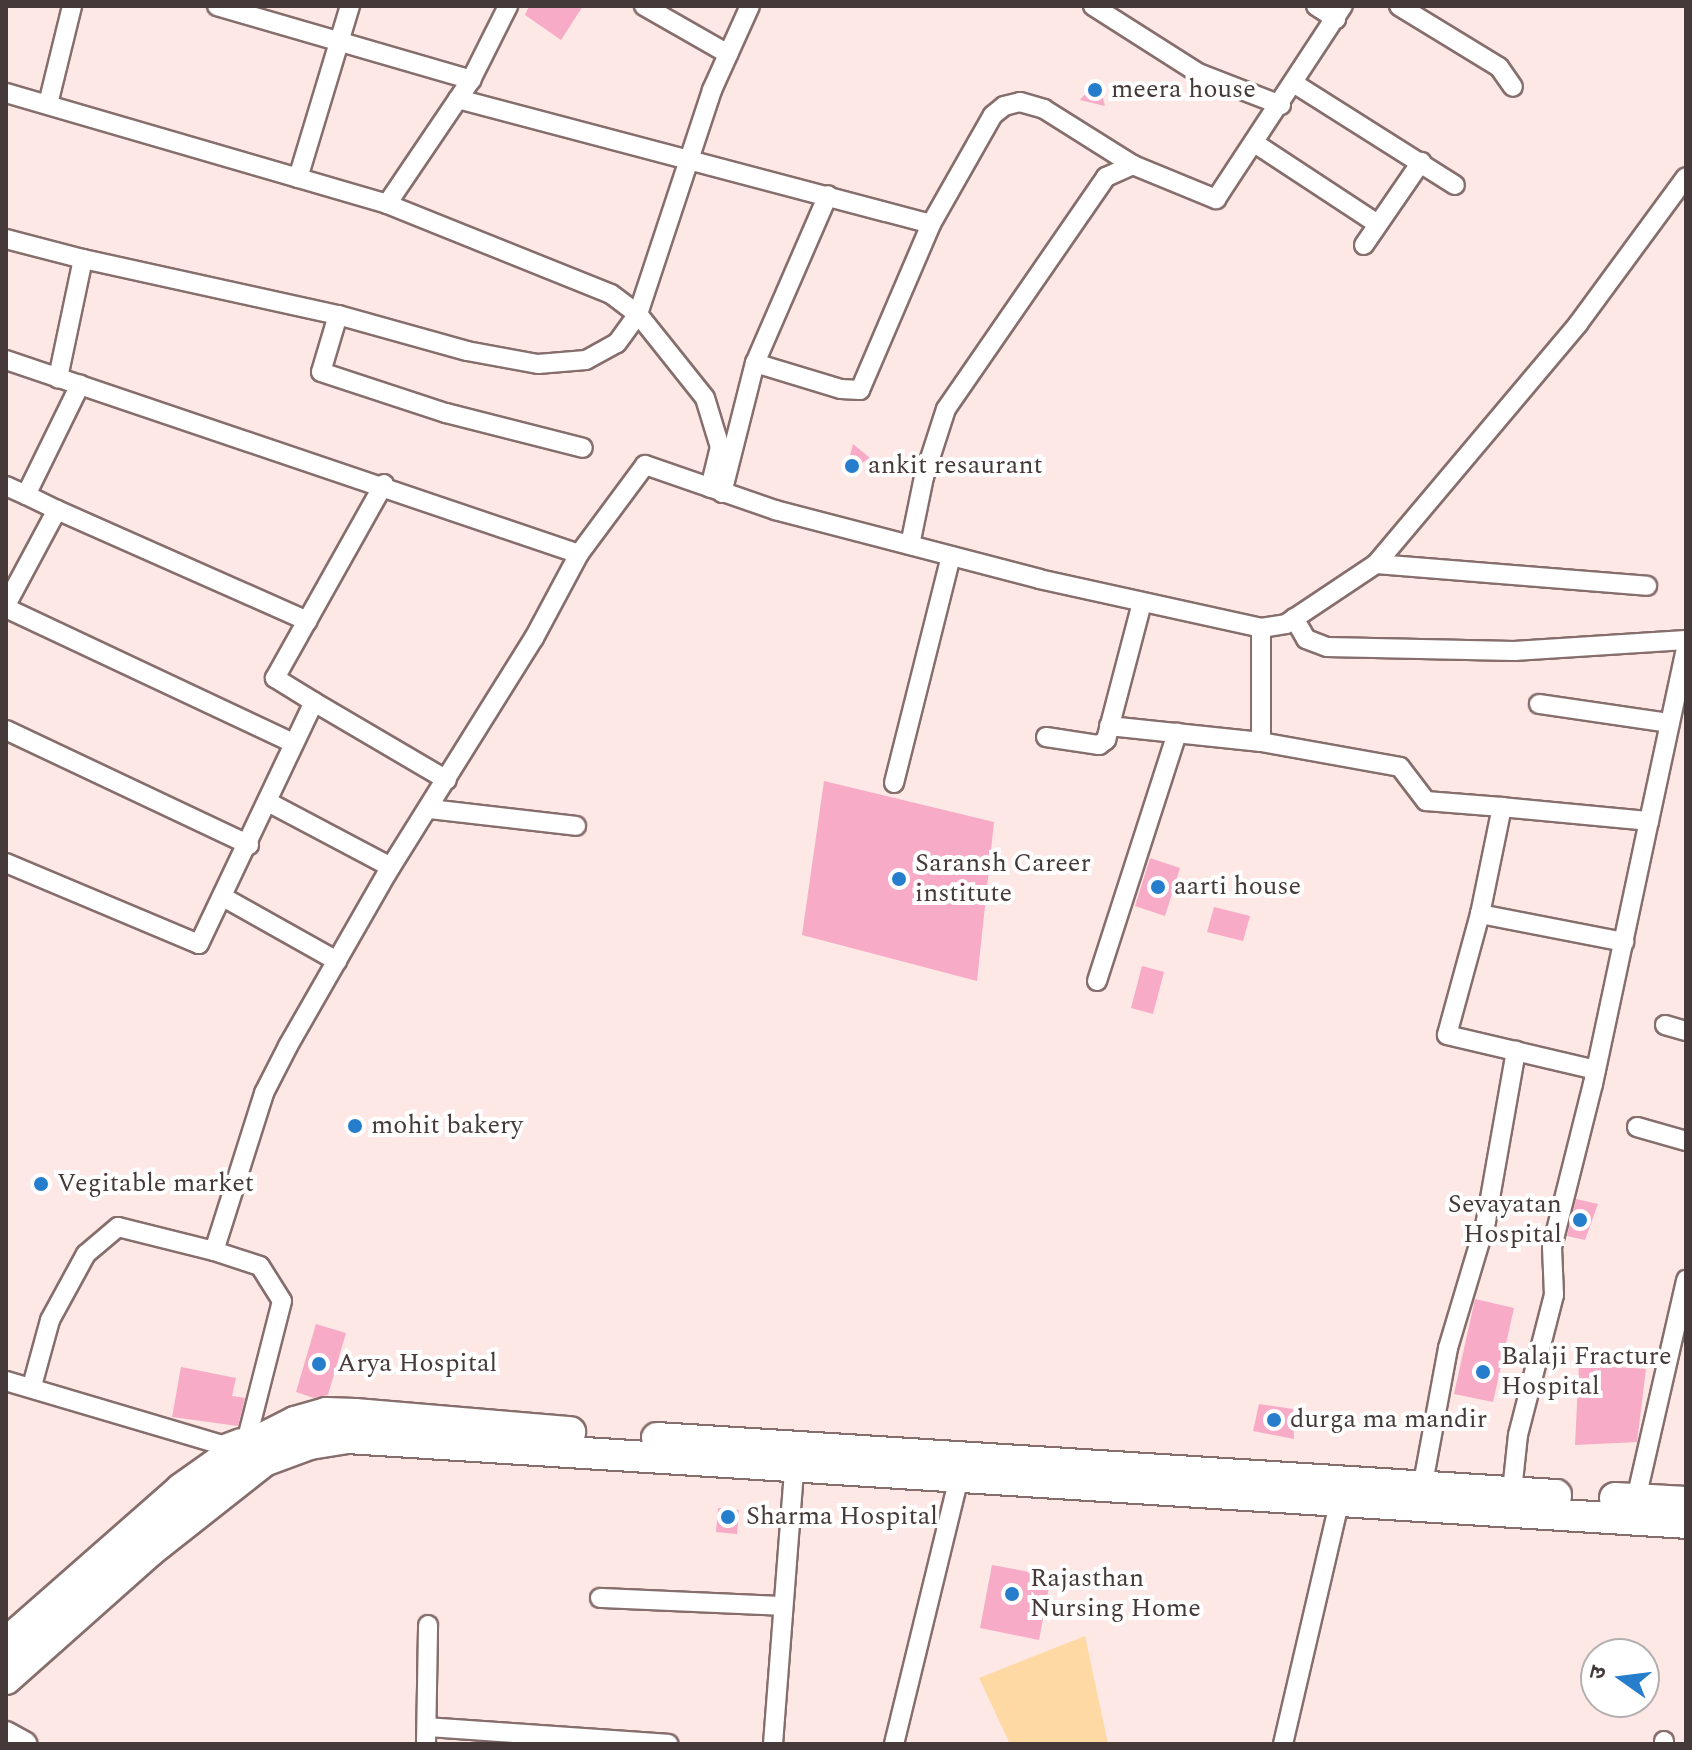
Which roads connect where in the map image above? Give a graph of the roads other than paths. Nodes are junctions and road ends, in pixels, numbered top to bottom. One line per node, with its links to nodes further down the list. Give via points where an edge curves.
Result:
1 (72, 6): 18 (street)
2 (217, 6): 11 (street)
3 (350, 6): 11 (street)
4 (508, 6): 13 (street)
5 (644, 6): 12 (street)
6 (750, 6): 12 (street)
7 (1093, 6): 19 (street, via 1198,73)
8 (1316, 6): 10 (street)
9 (1399, 6): 15 (street, via 1499,67)
10 (1339, 12): 14 (street)
11 (339, 42): 13 (street); 25 (street)
12 (728, 54): 21 (street)
13 (471, 80): 17 (street)
14 (1295, 84): 19 (street); 22 (street)
15 (1513, 87)
16 (6, 93): 18 (street)
17 (458, 99): 21 (street); 28 (street)
18 (48, 104): 25 (street)
19 (1281, 105): 20 (street)
20 (1256, 144): 23 (street, via 1216,199); 30 (street)
21 (689, 159): 27 (street); 34 (street)
22 (1421, 162): 26 (street); 30 (street)
23 (1133, 165): 29 (street, via 1044,109 1020,102 1004,106 993,115); 46 (street, via 1106,177 946,409)
24 (1686, 177): 49 (street, via 1578,324)
25 (298, 178): 28 (street)
26 (1455, 185)
27 (828, 195): 29 (street); 37 (street)
28 (387, 204): 34 (street, via 611,294)
29 (931, 224): 37 (street, via 860,390)
30 (1378, 224): 32 (street)
31 (6, 239): 33 (street)
32 (1364, 245)
33 (83, 259): 35 (street); 38 (street)
34 (638, 314): 35 (street, via 617,343 586,360 538,364 467,351); 43 (street, via 705,398 720,447)
35 (338, 315): 40 (street, via 321,372 446,413)
36 (6, 360): 38 (street)
37 (755, 363): 43 (street)
38 (58, 378): 39 (street)
39 (80, 385): 41 (street); 44 (street)
40 (583, 448)
41 (384, 484): 47 (street); 54 (street)
42 (6, 486): 44 (street)
43 (716, 490): 46 (street); 47 (street, via 645,465)
44 (26, 495): 45 (street)
45 (57, 510): 52 (street); 54 (street)
46 (910, 545): 48 (street)
47 (579, 554): 67 (street)
48 (951, 556): 51 (street); 68 (street)
49 (1376, 564): 50 (street); 53 (street)
50 (1647, 586)
51 (1142, 603): 55 (street); 61 (street)
52 (6, 606): 66 (street)
53 (1294, 618): 55 (street); 56 (street, via 1306,639 1327,647 1514,651)
54 (307, 621): 58 (street, via 275,678)
55 (1261, 628): 65 (street)
56 (1686, 640)
57 (1686, 648): 60 (street)
58 (314, 702): 66 (street); 67 (street)
59 (1539, 704): 60 (street)
60 (1670, 723): 72 (street)
61 (1109, 726): 63 (street); 64 (street, via 1099,745)
62 (6, 730): 74 (street)
63 (1177, 733): 65 (street); 81 (street)
64 (1046, 737)
65 (1261, 742): 70 (street, via 1400,767 1426,801)
66 (293, 743): 69 (street)
67 (447, 780): 71 (street)
68 (894, 783)
69 (268, 802): 74 (street); 76 (street)
70 (1502, 807): 72 (street); 78 (street)
71 (430, 809): 73 (street); 76 (street)
72 (1649, 821): 79 (street)
73 (576, 826)
74 (249, 845): 77 (street)
75 (6, 863): 77 (street, via 199,944)
76 (391, 867): 80 (street)
77 (223, 897): 80 (street)
78 (1480, 914): 79 (street); 84 (street, via 1447,1035)
79 (1624, 942): 85 (street)
80 (337, 961): 88 (street, via 264,1093)
81 (1097, 981)
82 (1665, 1025): 83 (street)
83 (1686, 1031)
84 (1516, 1051): 85 (street); 95 (street, via 1486,1221 1448,1348)
85 (1596, 1070): 97 (street, via 1552,1247 1554,1295 1518,1435)
86 (1637, 1127): 87 (street)
87 (1686, 1141)
88 (214, 1251): 91 (street, via 118,1227 86,1254 50,1320); 92 (street, via 260,1266 282,1301)
89 (1686, 1280): 98 (street)
90 (6, 1381): 91 (street)
91 (32, 1386): 92 (street, via 222,1445)
92 (255, 1446): 93 (main road, via 348,1438); 96 (main road, via 326,1413 355,1414); 104 (main road, via 181,1489); 105 (main road, via 150,1551)
93 (794, 1469): 94 (main road); 102 (street)
94 (959, 1478): 96 (main road); 111 (street)
95 (1423, 1483): 96 (main road); 97 (main road)
96 (1342, 1491): 100 (main road); 112 (street)
97 (1512, 1491): 98 (main road)
98 (1636, 1499): 99 (main road)
99 (1686, 1502)
100 (1686, 1523)
101 (600, 1598): 102 (street)
102 (783, 1606): 110 (street)
103 (428, 1625): 107 (street)
104 (6, 1643)
105 (6, 1679)
106 (6, 1734): 108 (street)
107 (427, 1735): 109 (street)
108 (24, 1744)
109 (668, 1744)
110 (773, 1744)
111 (894, 1744)
112 (1283, 1744)

